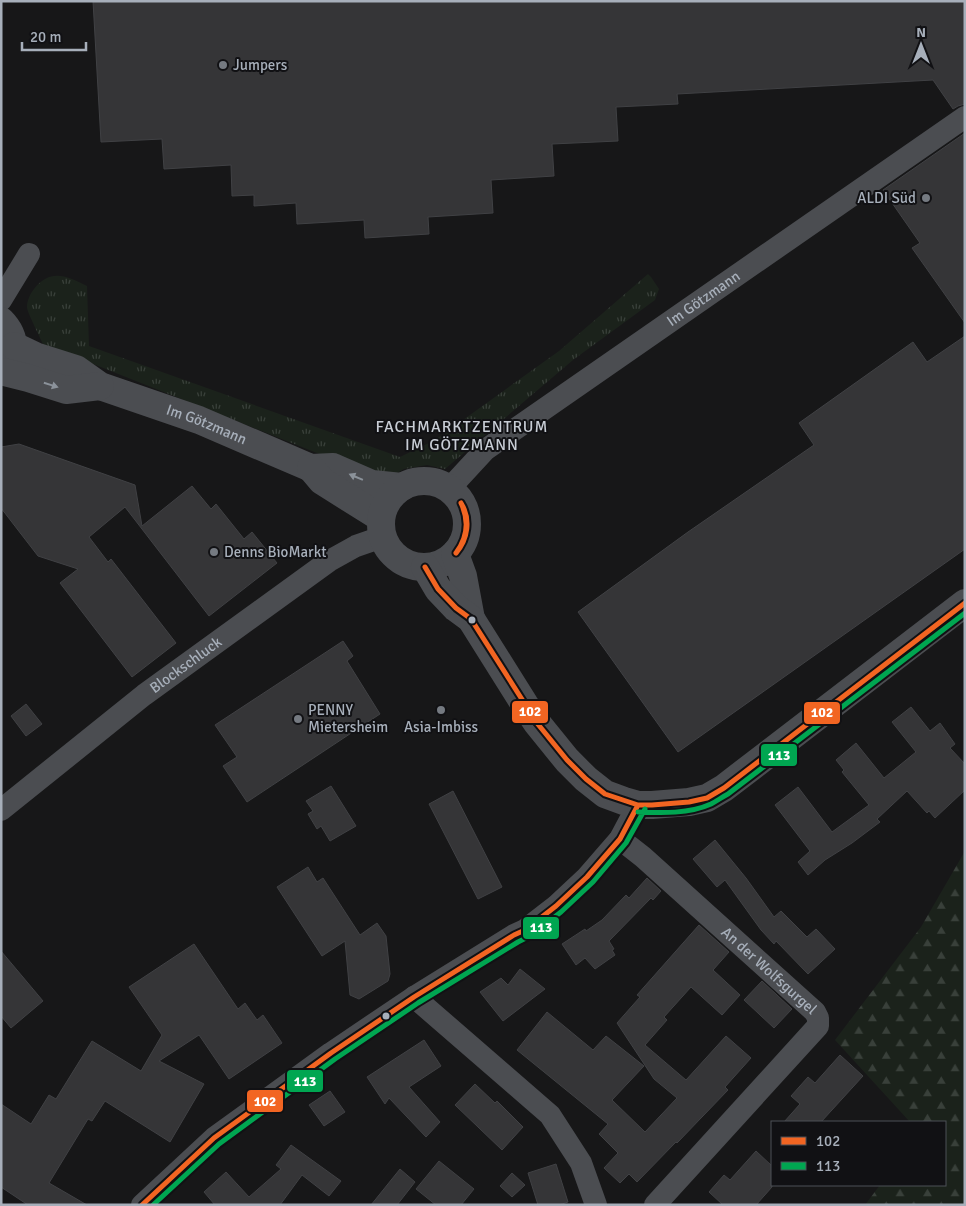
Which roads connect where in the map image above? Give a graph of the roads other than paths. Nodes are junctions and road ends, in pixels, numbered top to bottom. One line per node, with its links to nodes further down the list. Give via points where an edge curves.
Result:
1 (965, 117): 10 (street, Im Götzmann, via 485,450)
2 (30, 254): 3 (street)
3 (1, 300)
4 (1, 321): 5 (street, via 12,336)
5 (14, 346): 6 (street, Im Götzmann, via 10,364); 7 (street, Im Götzmann, via 76,369)
6 (3, 373): 7 (street, Im Götzmann, one-way to 7, via 66,390)
7 (100, 386): 8 (street, Im Götzmann, via 199,420)
8 (311, 468): 9 (street, Im Götzmann, one-way to 8, via 372,484 333,467); 11 (street, Im Götzmann, via 322,481)
9 (402, 487): 10 (street, Im Götzmann, via 426,481); 11 (street, via 384,506)
10 (449, 489): 12 (street, via 464,508 467,520 466,533)
11 (381, 527): 13 (street, Im Götzmann, via 388,549 398,559 411,566); 17 (street, Blockschluck, via 144,695)
12 (455, 554): 13 (street, via 436,566); 15 (street, via 463,576)
13 (425, 568): 15 (street, via 456,608)
14 (965, 603): 16 (street, via 724,788 707,798 689,802)
15 (471, 619): 16 (street, via 537,723 567,760 605,794)
16 (638, 805): 18 (street)
17 (1, 810)
18 (620, 838): 19 (street, via 587,877 556,906 524,930); 22 (street, An der Wolfsgurgel, via 808,1005 818,1018 818,1026)
19 (414, 998): 20 (street, via 331,1053 214,1138); 21 (street, via 550,1115 581,1163)
20 (142, 1205)
21 (596, 1205)
22 (655, 1205)

